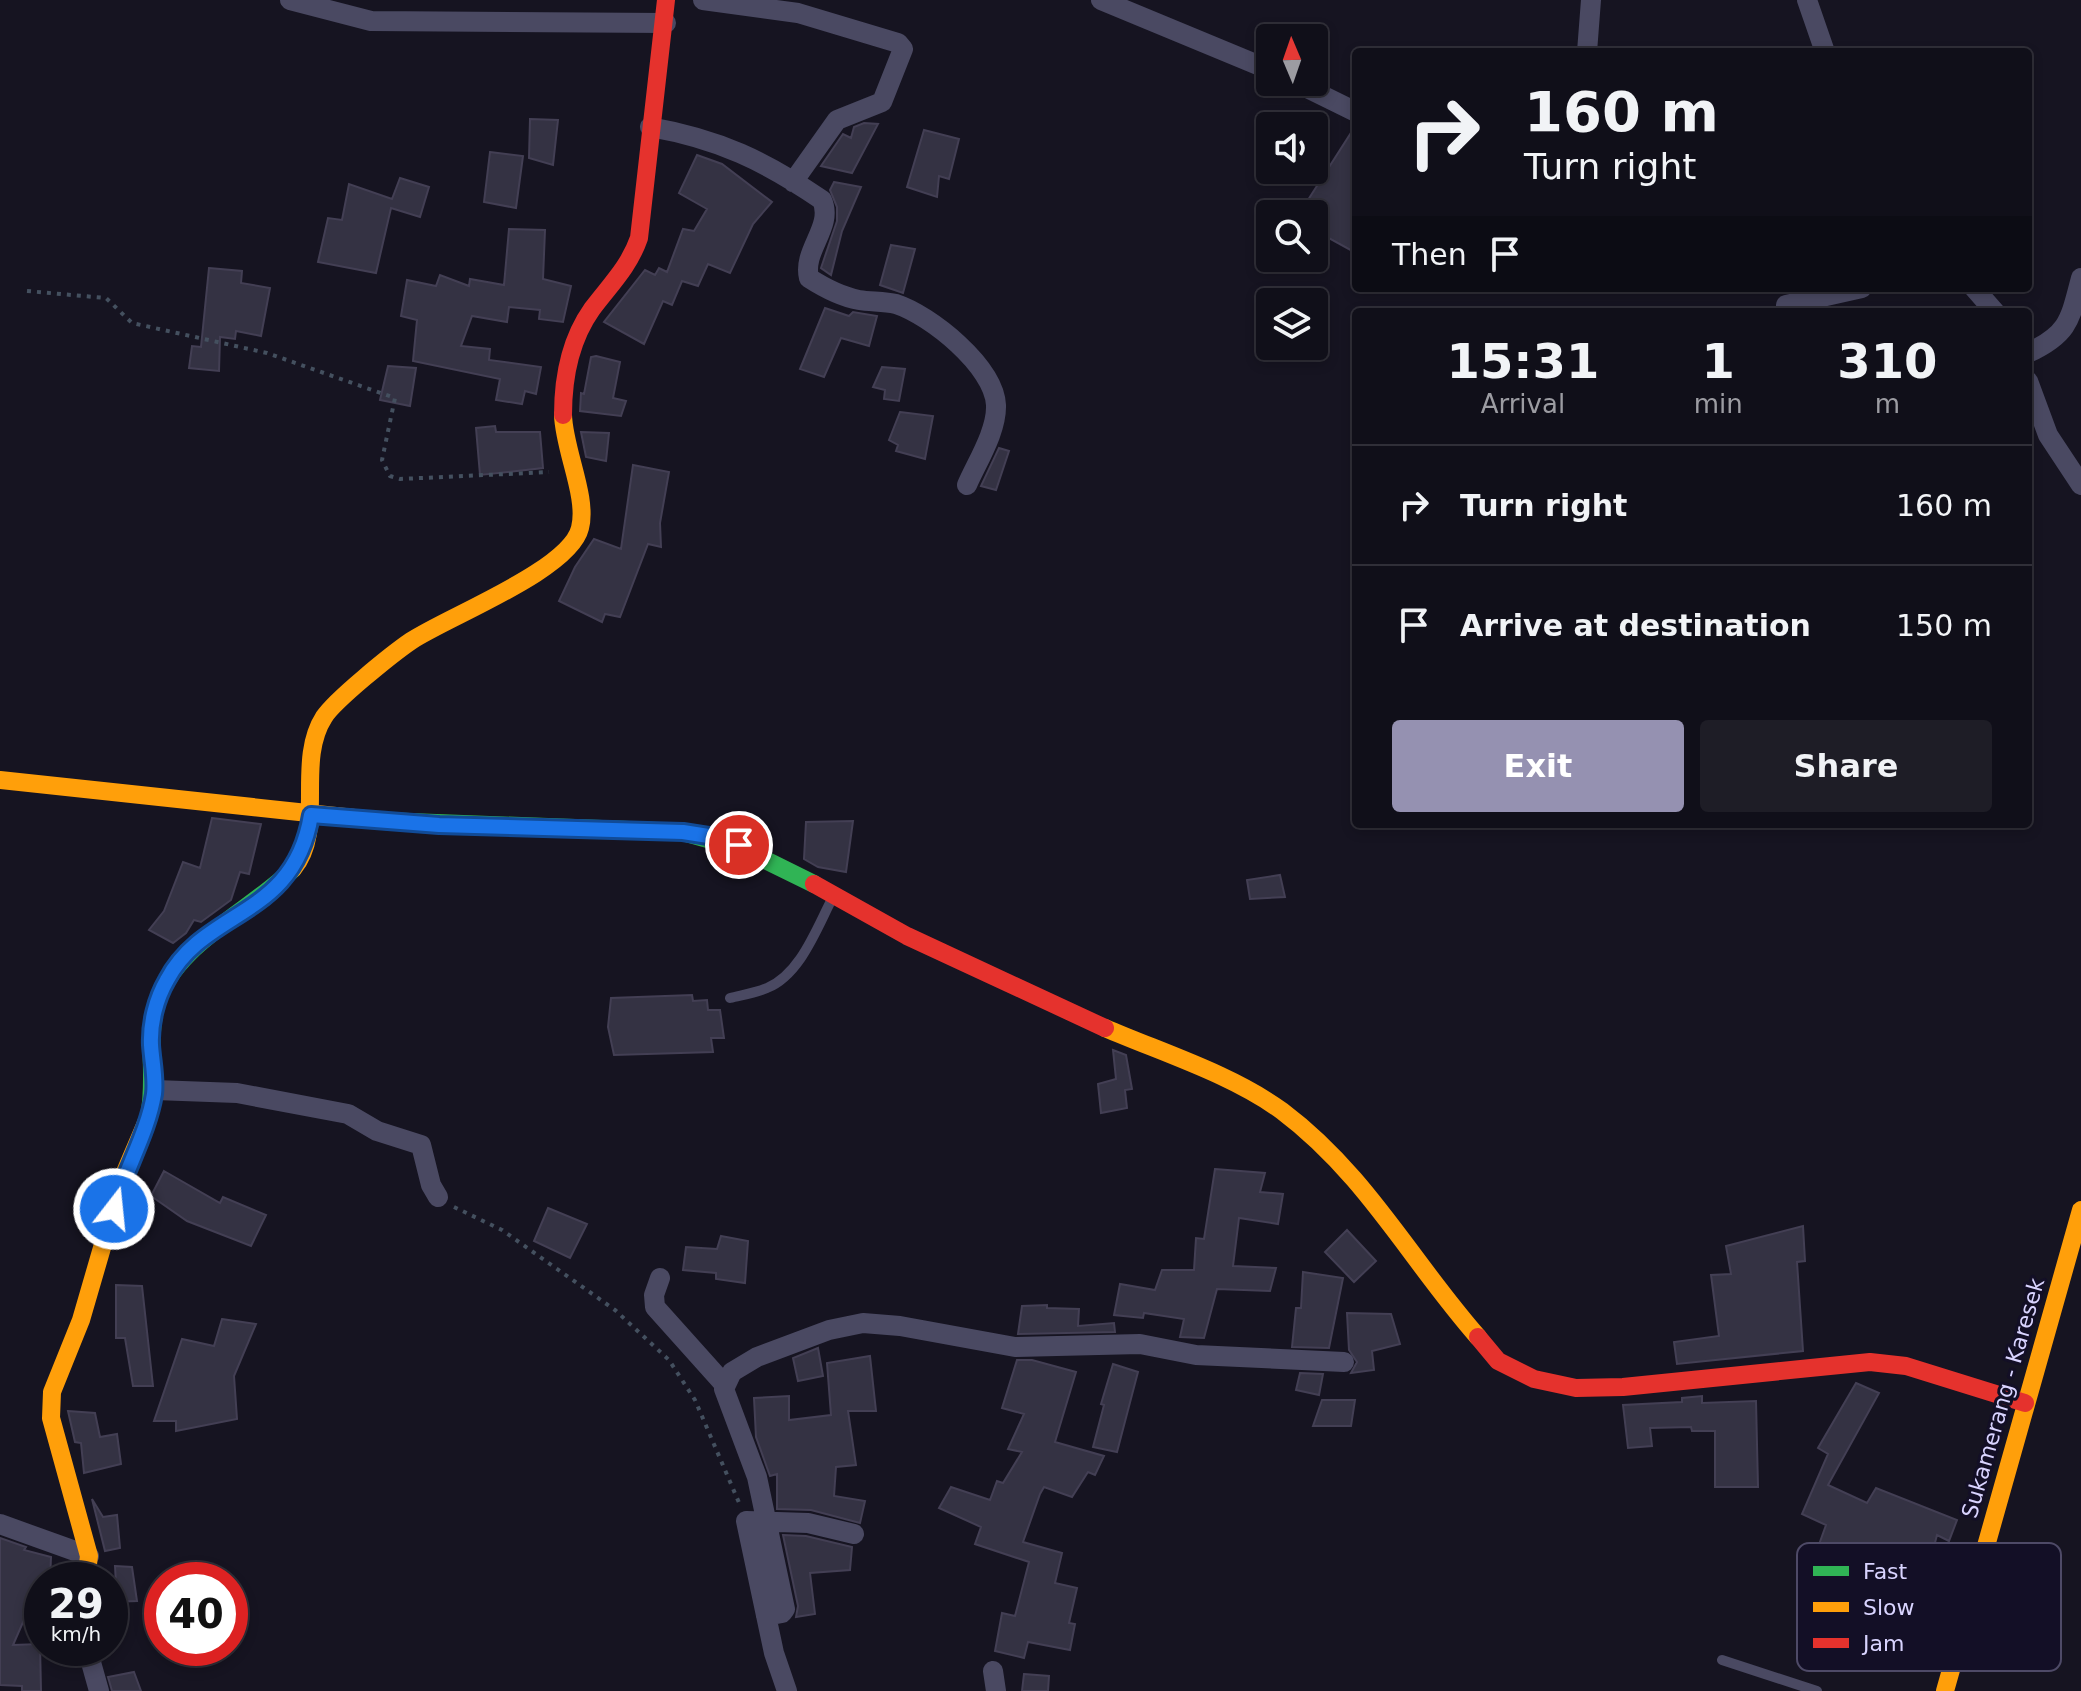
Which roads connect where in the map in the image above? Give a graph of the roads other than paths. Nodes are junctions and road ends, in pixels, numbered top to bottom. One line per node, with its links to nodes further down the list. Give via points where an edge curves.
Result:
1 (290, 0): 7 (street, via 361,20)
2 (666, 0): 7 (street)
3 (703, 0): 14 (street, via 798,13 898,43 903,49 882,102 837,120)
4 (1101, 0): 10 (street)
5 (1591, 0): 8 (street)
6 (1807, 0): 9 (street)
7 (666, 23): 13 (street)
8 (1587, 48)
9 (1824, 48)
10 (1256, 64)
11 (1323, 96): 12 (street)
12 (1352, 110)
13 (650, 127): 14 (street, via 721,143); 27 (street, via 650,178 635,251 588,317 565,381 562,414 582,519 579,537 570,551 496,597 410,642 326,713 309,755)
14 (793, 182): 24 (street, via 825,202 825,221 808,263 809,278 856,299 918,313 940,328 991,384 996,415)
15 (2081, 278): 21 (street, via 2070,320)
16 (1844, 292): 18 (street)
17 (1978, 292): 19 (street)
18 (1786, 305)
19 (1992, 308)
20 (2081, 337): 21 (street)
21 (2058, 338): 22 (street)
22 (2032, 351)
23 (2032, 392): 25 (street, via 2048,435)
24 (967, 485)
25 (2081, 485)
26 (0, 780): 27 (street)
27 (311, 815): 28 (street, via 683,832 758,852); 30 (street, via 297,865 179,960 167,979 156,1003 150,1040)
28 (834, 895): 29 (lane, via 787,973 770,987); 36 (street, via 904,935 1148,1044 1282,1111 1335,1157 1384,1211 1498,1361 1534,1379 1576,1388 1623,1387 1870,1362 1906,1366)
29 (730, 998)
30 (155, 1090): 31 (street, via 237,1093 356,1116 377,1131 421,1145); 41 (street, via 122,1179 81,1320 52,1392 51,1418)
31 (438, 1197)
32 (2081, 1210): 36 (street, Sukamerang - Karesek)
33 (660, 1278): 35 (street, via 655,1307)
34 (1344, 1362): 35 (street, via 1196,1355 1140,1344 1015,1347 863,1323 757,1357 732,1372)
35 (724, 1384): 37 (street, via 752,1460)
36 (2025, 1403): 40 (street, Sukamerang - Karesek)
37 (756, 1520): 39 (street, via 808,1523); 47 (street, via 785,1609 773,1615)
38 (0, 1524): 41 (street)
39 (854, 1534)
40 (1986, 1543)
41 (89, 1556): 42 (street)
42 (88, 1562)
43 (1722, 1660): 48 (lane)
44 (92, 1666): 46 (street)
45 (1951, 1671): 49 (street, Sukamerang - Karesek)
46 (99, 1691)
47 (787, 1691)
48 (1817, 1691)
49 (1945, 1691)

